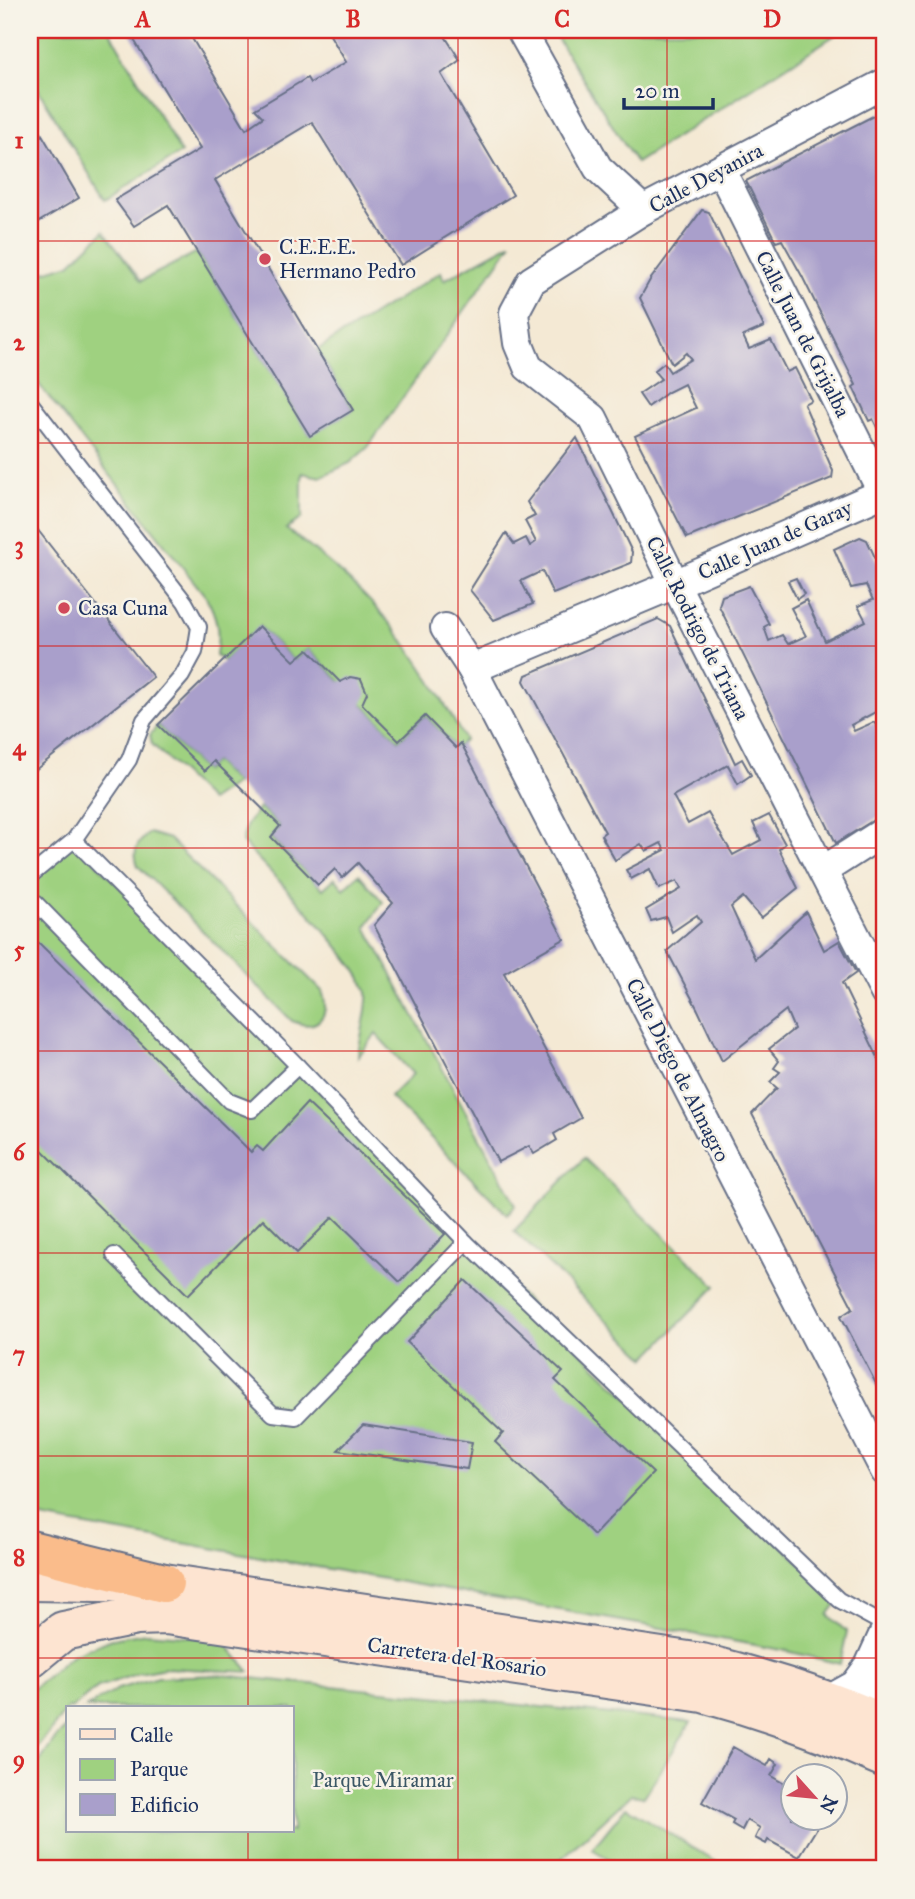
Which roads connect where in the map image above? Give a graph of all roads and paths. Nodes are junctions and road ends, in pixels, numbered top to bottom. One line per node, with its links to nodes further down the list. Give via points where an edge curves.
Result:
1 (521, 30): 4 (street, via 598,168)
2 (885, 83): 3 (street, Calle Deyanira)
3 (721, 170): 4 (street, Calle Deyanira); 7 (street, Calle Juan de Grijalba)
4 (643, 210): 5 (street, Calle Deyanira)
5 (531, 281): 8 (street, Calle Rodrigo de Triana, via 514,313 518,343 528,367 593,418)
6 (30, 401): 12 (lane, via 185,602 199,627 195,652 182,676 144,720 129,760)
7 (885, 494): 8 (street, Calle Juan de Garay)
8 (675, 584): 10 (street, Calle Juan de Garay); 13 (street, Calle Rodrigo de Triana)
9 (445, 628): 10 (street, Calle Diego de Almagro)
10 (472, 669): 20 (street, Calle Diego de Almagro)
11 (885, 831): 13 (street)
12 (75, 840): 14 (lane); 17 (lane)
13 (824, 870): 16 (street, Calle Rodrigo de Triana)
14 (30, 876)
15 (30, 897): 17 (lane, via 229,1101 252,1110)
16 (885, 993)
17 (298, 1066): 18 (lane)
18 (466, 1242): 19 (lane, via 296,1418 273,1414); 25 (lane, via 839,1600)
19 (114, 1255)
20 (885, 1471)
21 (30, 1550): 23 (highway)
22 (30, 1581): 23 (main road, Carretera del Rosario)
23 (164, 1583): 30 (main road, Carretera del Rosario, via 702,1663 770,1681)
24 (96, 1623): 27 (main road, Carretera del Rosario, via 63,1631); 28 (main road); 30 (main road, Carretera del Rosario, via 166,1615)
25 (885, 1625)
26 (885, 1631): 30 (street, via 855,1685)
27 (30, 1658)
28 (30, 1681)
29 (885, 1684): 30 (street)
30 (845, 1716): 31 (main road, Carretera del Rosario)
31 (885, 1758)

